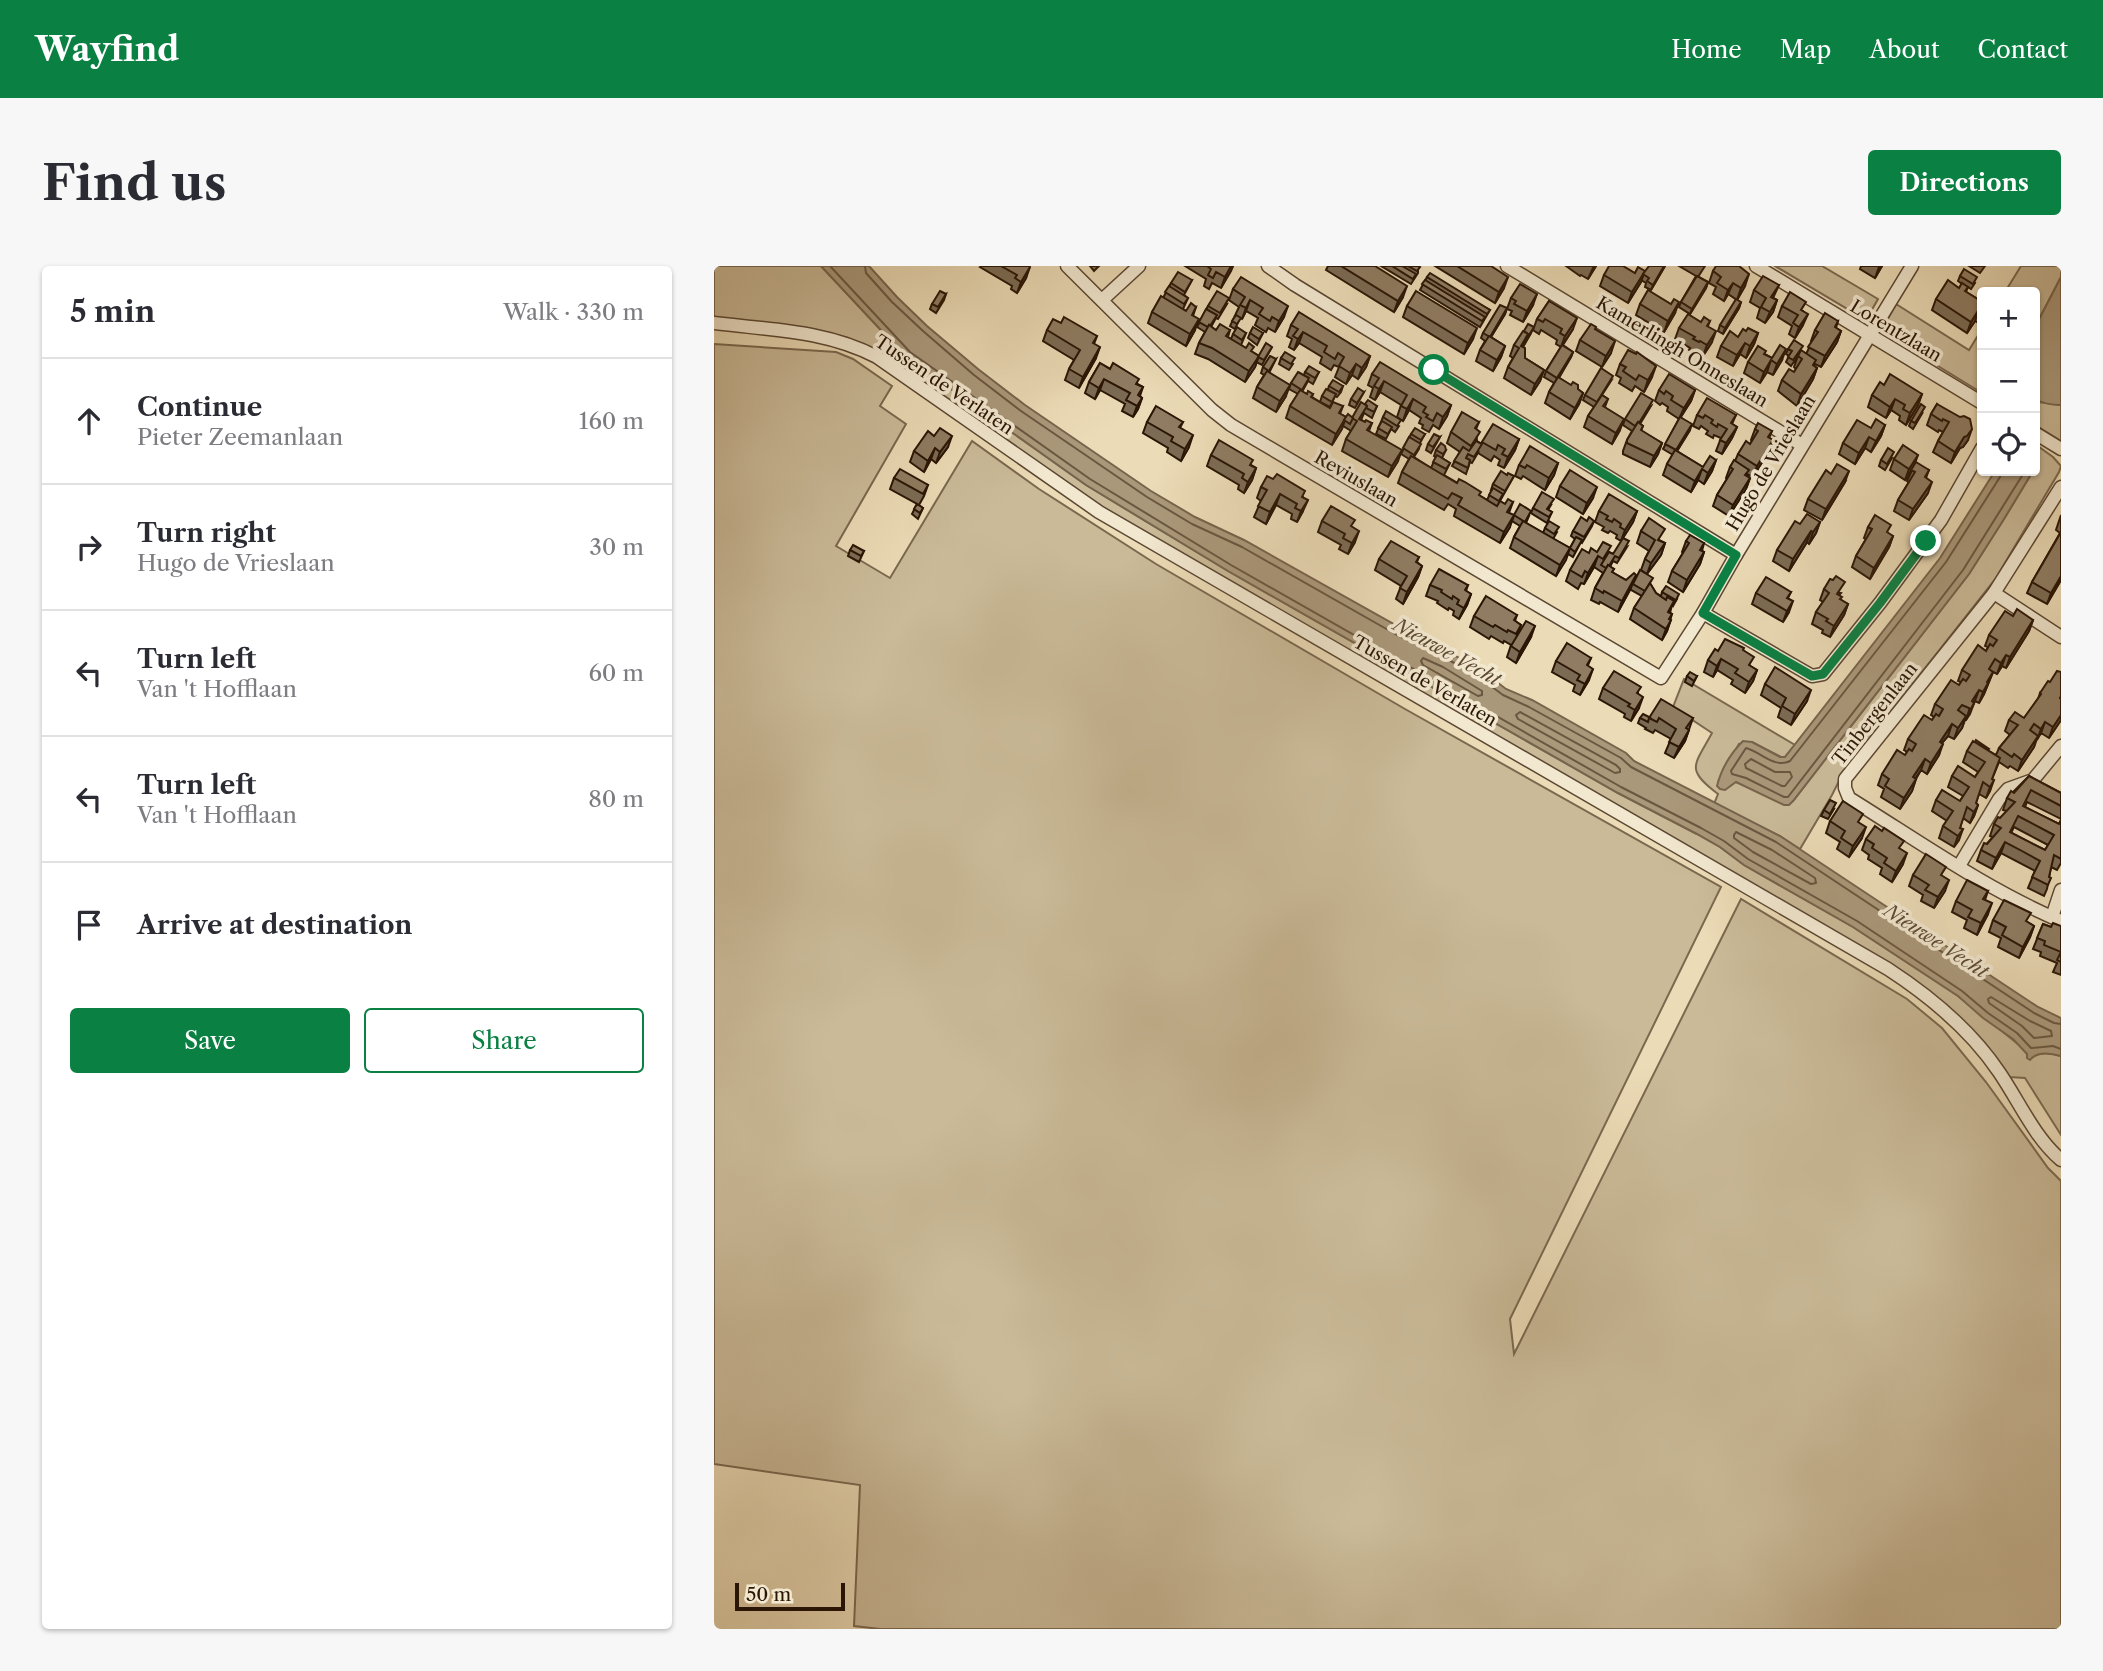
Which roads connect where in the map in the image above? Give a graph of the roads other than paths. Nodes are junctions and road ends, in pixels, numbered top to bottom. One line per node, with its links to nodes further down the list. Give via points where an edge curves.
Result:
1 (1067, 266): 7 (street, Reviuslaan)
2 (1139, 266): 7 (street)
3 (1268, 266): 16 (street)
4 (1507, 266): 12 (street, Kamerlingh Onneslaan)
5 (1756, 266): 9 (street, Lorentzlaan)
6 (1912, 266): 9 (street, Hugo de Vrieslaan)
7 (1101, 300): 20 (street, Reviuslaan, via 1231,425)
8 (714, 323): 25 (street, Tussen de Verlaten, via 822,337 877,357 1118,524 1888,969 1937,1003 1976,1043)
9 (1870, 335): 10 (street, Lorentzlaan); 12 (street, Hugo de Vrieslaan)
10 (1977, 400)
11 (2040, 436): 13 (street)
12 (1802, 445): 16 (street, Hugo de Vrieslaan)
13 (2061, 449)
14 (1977, 457): 18 (street, via 1941,520 1823,674 1812,676)
15 (2061, 487): 17 (street, Tinbergenlaan)
16 (1736, 555): 18 (street, Hugo de Vrieslaan)
17 (1994, 593): 19 (street); 22 (street, Tinbergenlaan, via 1845,779 1849,798)
18 (1703, 613): 20 (street, Hugo de Vrieslaan)
19 (2061, 637)
20 (1661, 678)
21 (2061, 746): 22 (street, via 2038,783 2008,789 1999,799)
22 (1959, 866): 24 (street, Tinbergenlaan)
23 (2061, 890): 24 (street)
24 (2057, 919)
25 (2061, 1160)

